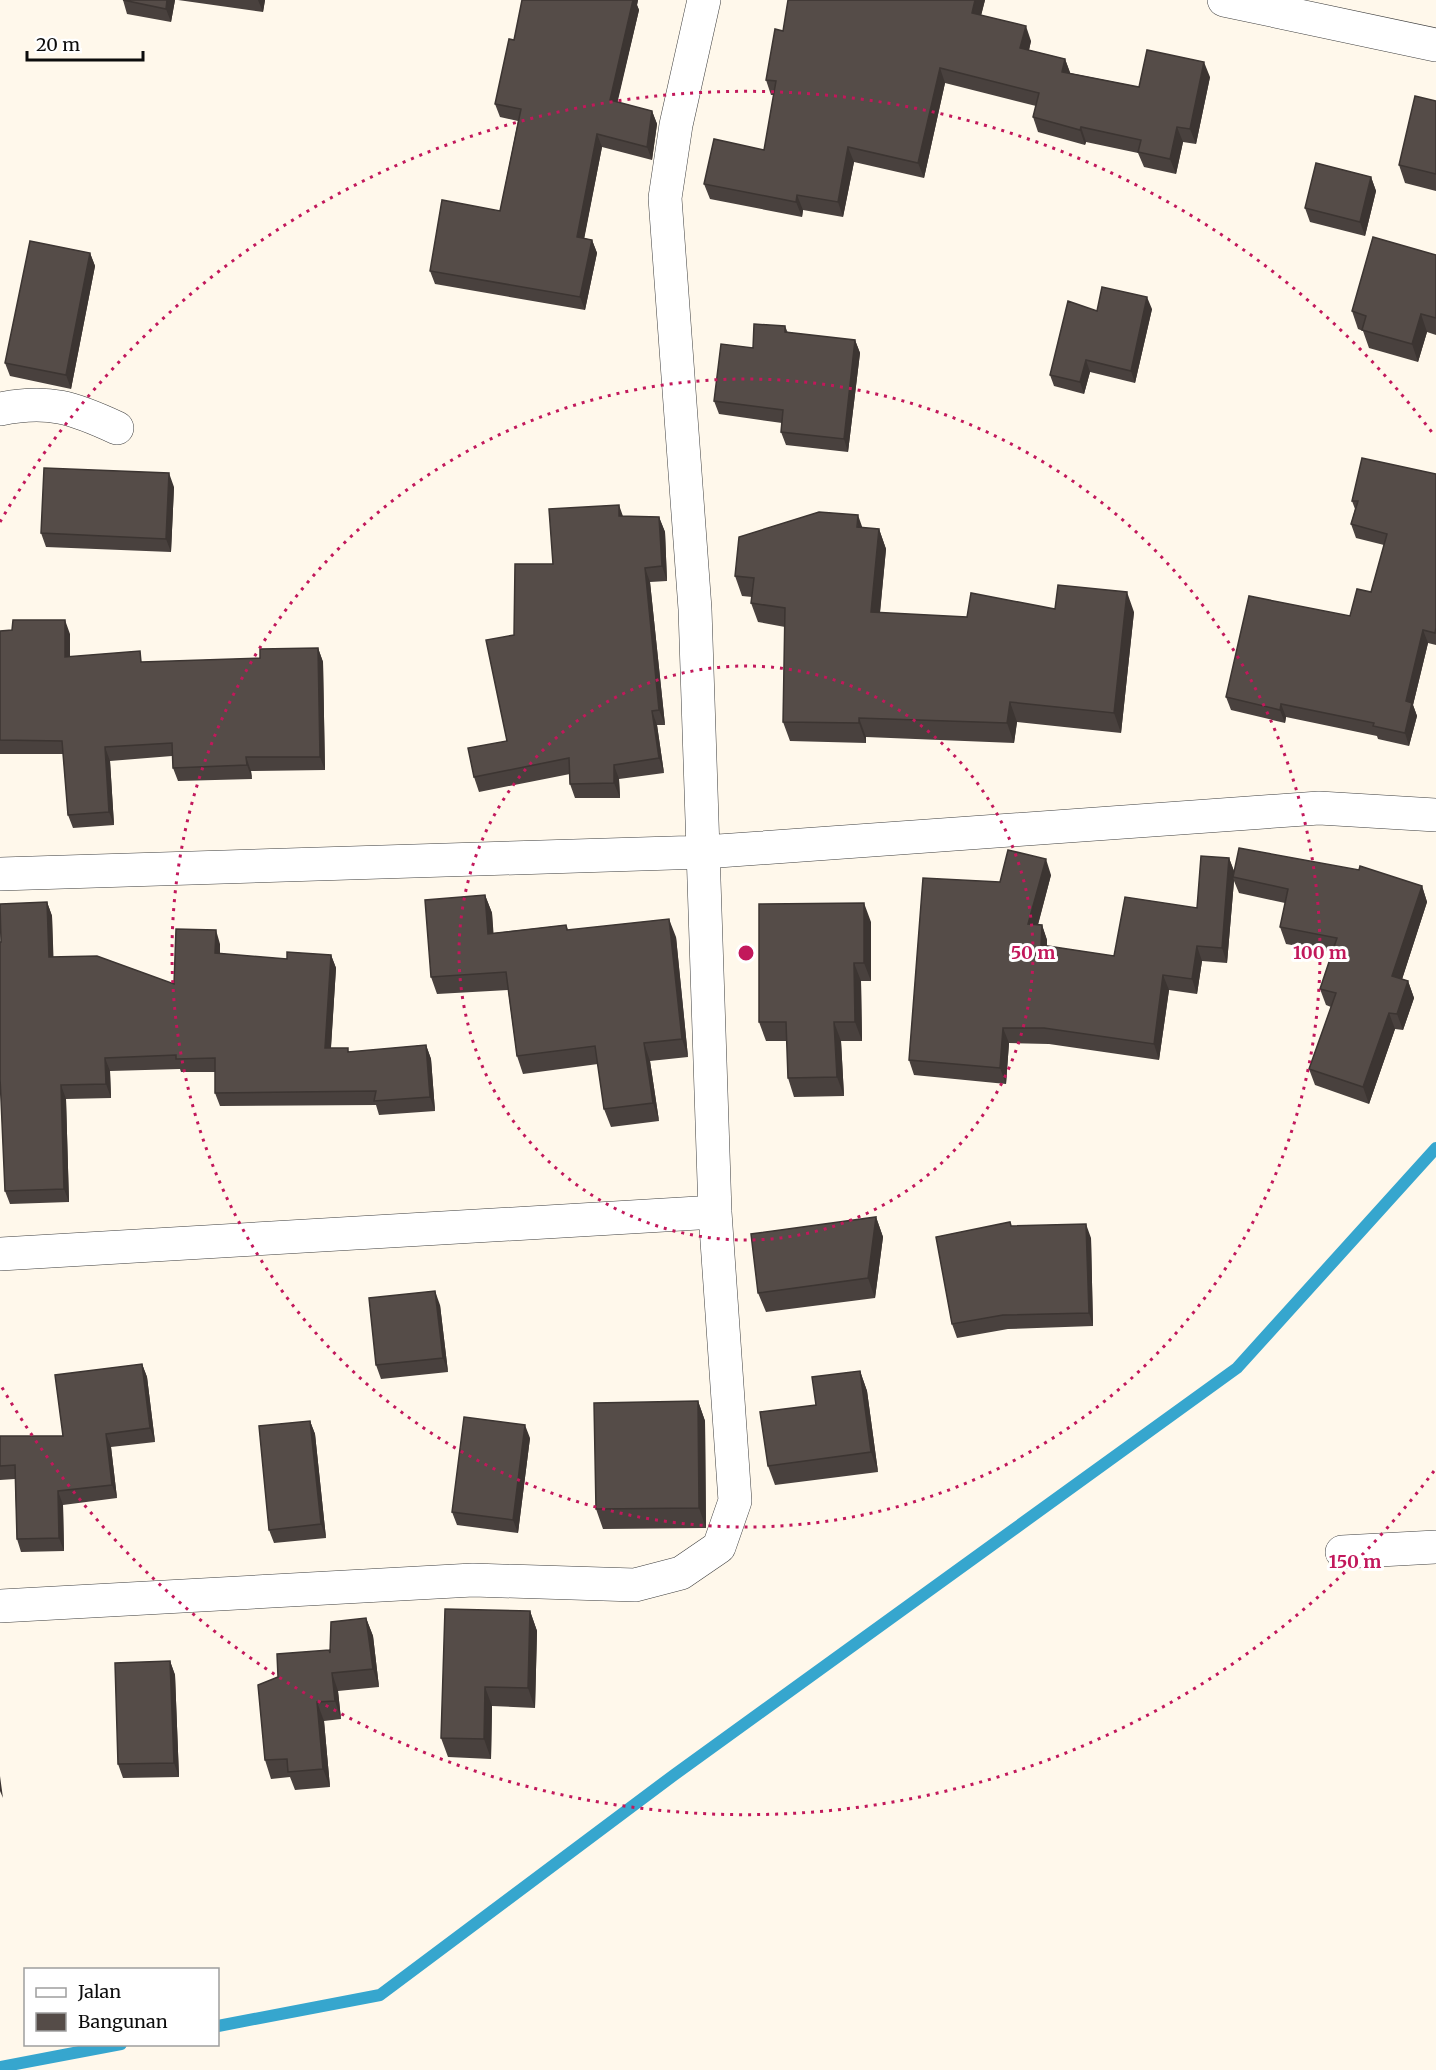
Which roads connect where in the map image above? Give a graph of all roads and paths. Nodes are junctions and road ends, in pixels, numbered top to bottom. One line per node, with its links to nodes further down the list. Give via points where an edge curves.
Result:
1 (705, 0): 7 (street, via 676,125 665,198 695,609)
2 (1224, 0): 3 (street)
3 (1436, 45)
4 (0, 409): 5 (street, via 54,405)
5 (117, 428)
6 (1435, 813): 7 (street, via 1319,808)
7 (704, 852): 8 (street); 9 (street)
8 (0, 874)
9 (715, 1212): 10 (street); 13 (street, via 735,1501 719,1547 681,1573 635,1586 472,1580)
10 (0, 1254)
11 (1436, 1547): 12 (street)
12 (1342, 1552)
13 (0, 1606)

